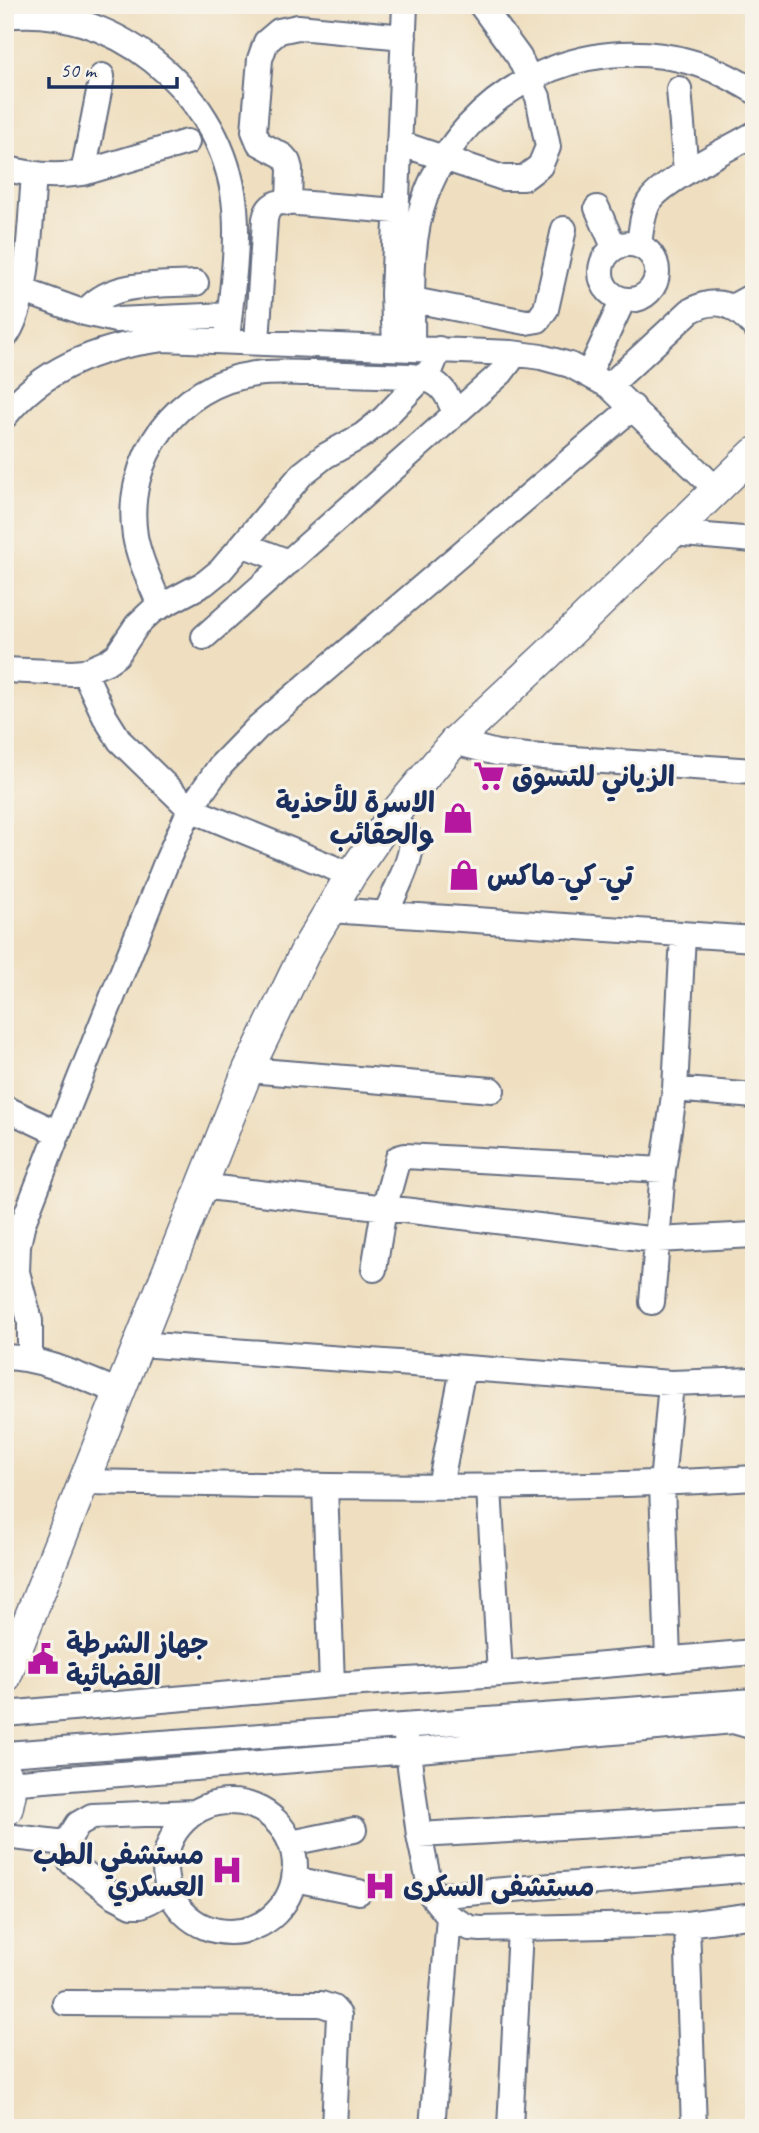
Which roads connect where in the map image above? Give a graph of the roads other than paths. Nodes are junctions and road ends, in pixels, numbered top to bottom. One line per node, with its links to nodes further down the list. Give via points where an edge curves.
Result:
1 (405, 5): 4 (street)
2 (481, 5): 6 (street)
3 (5, 16): 10 (street, via 81,23 144,53 194,101)
4 (404, 37): 9 (street, via 298,27 271,36 262,50); 13 (street)
5 (102, 76): 17 (street)
6 (530, 77): 8 (street, via 586,58 655,55 726,74); 14 (street, via 481,112); 14 (street, via 548,147 533,173 503,178)
7 (679, 89): 16 (street)
8 (754, 91)
9 (254, 131): 10 (street); 19 (street, via 259,143 288,162)
10 (215, 133): 30 (street, via 234,193)
11 (754, 134): 16 (street)
12 (187, 142): 17 (street)
13 (400, 143): 14 (street); 21 (street)
14 (444, 158): 26 (street, via 416,228)
15 (5, 168): 18 (street)
16 (686, 172): 23 (street, via 654,195)
17 (83, 173): 18 (street)
18 (34, 175): 25 (street)
19 (289, 203): 21 (street); 34 (street, via 279,202 266,214)
20 (597, 208): 23 (street)
21 (396, 211): 35 (street, via 393,295)
22 (564, 229): 26 (street, via 545,313 538,320 526,323)
23 (627, 246): 27 (street, via 603,260 601,276 608,291); 27 (street, via 652,255 658,271 653,287 640,298)
24 (196, 283): 29 (street, via 118,290 99,298)
25 (14, 288): 29 (street); 32 (street, via 18,313)
26 (413, 300): 35 (street)
27 (623, 300): 39 (street)
28 (743, 301): 31 (street, via 742,313); 39 (street, via 711,303 690,311)
29 (85, 313): 30 (street, via 116,320)
30 (229, 315): 33 (street)
31 (754, 326)
32 (5, 337)
33 (227, 341): 34 (street); 42 (street, via 163,339 96,352 37,385)
34 (257, 342): 35 (street)
35 (404, 348): 36 (street)
36 (439, 349): 37 (street); 38 (street)
37 (512, 353): 39 (street, via 570,365); 41 (street, via 501,373)
38 (423, 377): 41 (street, via 448,394); 47 (street, via 374,427 302,474); 49 (street, via 254,374 218,384 172,416 142,463 134,499 139,555)
39 (599, 380): 40 (street)
40 (633, 407): 44 (street); 55 (street, via 258,727 221,765)
41 (455, 414): 48 (street)
42 (5, 416)
43 (754, 453): 44 (main road)
44 (716, 489): 45 (main road)
45 (671, 533): 46 (street); 53 (main road)
46 (754, 540)
47 (244, 545): 48 (street); 49 (street, via 205,583)
48 (289, 562): 50 (street)
49 (160, 606): 52 (street, via 137,625 117,655)
50 (204, 638)
51 (5, 670): 52 (street)
52 (84, 672): 55 (street, via 120,741)
53 (454, 742): 54 (street, via 528,757); 56 (main road)
54 (754, 771)
55 (190, 809): 57 (street); 67 (street)
56 (390, 819): 57 (main road); 59 (street, via 411,843)
57 (351, 875): 58 (main road)
58 (330, 910): 59 (street); 62 (main road)
59 (386, 913): 60 (street)
60 (683, 935): 61 (street); 63 (street)
61 (754, 939)
62 (248, 1070): 64 (street); 69 (main road)
63 (675, 1089): 65 (street); 68 (street)
64 (492, 1090)
65 (754, 1096)
66 (5, 1108): 67 (street)
67 (58, 1133): 77 (street, via 18,1245 17,1272 30,1321)
68 (663, 1170): 70 (street, via 405,1156 395,1164); 72 (street)
69 (200, 1186): 70 (street); 75 (main road)
70 (384, 1209): 72 (street); 73 (street)
71 (754, 1235): 72 (street)
72 (657, 1240): 74 (street)
73 (374, 1269)
74 (652, 1302)
75 (139, 1344): 78 (street); 81 (main road)
76 (5, 1357): 77 (street)
77 (30, 1359): 81 (street)
78 (463, 1369): 80 (street); 86 (street)
79 (754, 1380): 80 (street)
80 (671, 1383): 84 (street)
81 (119, 1392): 83 (main road)
82 (754, 1478): 84 (street)
83 (85, 1482): 85 (street); 91 (main road)
84 (662, 1484): 87 (street); 89 (street)
85 (325, 1486): 86 (street); 92 (street)
86 (440, 1486): 87 (street)
87 (489, 1488): 90 (street)
88 (754, 1652): 89 (street)
89 (668, 1660): 90 (street)
90 (500, 1674): 92 (street)
91 (5, 1679)
92 (332, 1685): 94 (street)
93 (754, 1701): 95 (street)
94 (5, 1714)
95 (405, 1725): 97 (street); 98 (street)
96 (754, 1727): 97 (street, via 733,1721)
97 (408, 1751): 98 (street); 102 (street)
98 (6, 1780)
99 (195, 1812): 104 (street, via 92,1815); 105 (street, via 219,1803 244,1804 267,1814); 108 (street, via 177,1829 166,1852)
100 (754, 1816): 102 (street)
101 (354, 1830): 105 (street)
102 (419, 1835): 110 (street)
103 (5, 1836): 104 (street)
104 (66, 1843): 108 (street, via 72,1863 125,1902 141,1905)
105 (291, 1843): 107 (street)
106 (754, 1869): 110 (street)
107 (294, 1879): 108 (street, via 276,1913 255,1927 229,1932 193,1920); 109 (street)
108 (169, 1889)
109 (359, 1892)
110 (432, 1896): 112 (street)
111 (754, 1914): 113 (street)
112 (449, 1917): 114 (street, via 470,1928); 117 (street)
113 (687, 1924): 114 (street); 119 (street)
114 (520, 1929): 118 (street)
115 (65, 2003): 116 (street, via 334,2007 339,2015)
116 (334, 2128)
117 (432, 2128)
118 (510, 2128)
119 (694, 2128)

